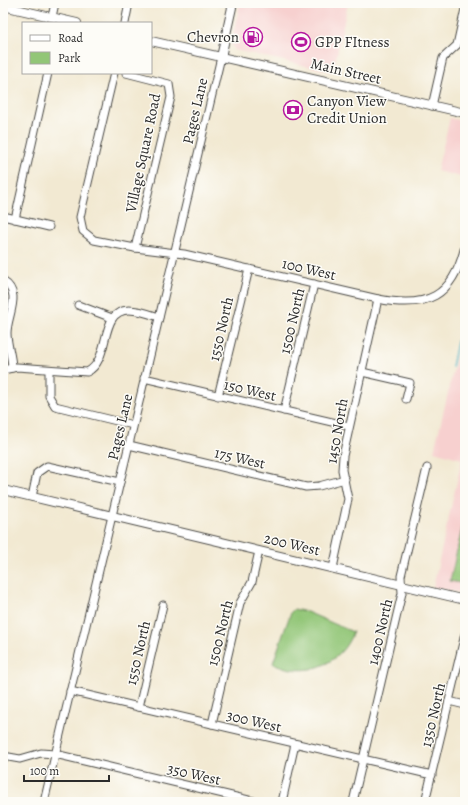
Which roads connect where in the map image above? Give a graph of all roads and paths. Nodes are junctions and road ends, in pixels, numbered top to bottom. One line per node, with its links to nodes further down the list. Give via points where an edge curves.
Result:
1 (55, 3): 6 (street)
2 (129, 3): 8 (street)
3 (233, 3): 10 (main road)
4 (3, 6): 6 (main road)
5 (465, 9): 14 (street, via 457,45 443,58)
6 (57, 20): 7 (main road)
7 (70, 22)
8 (125, 22)
9 (152, 41): 10 (main road, Main Street)
10 (221, 57): 14 (main road, Main Street); 21 (street, Pages Lane)
11 (48, 74): 17 (street)
12 (114, 74): 20 (street, 100 West, via 80,218 83,231 94,240)
13 (130, 74): 20 (street, Village Square Road, via 170,84 171,97)
14 (432, 106): 15 (main road, Main Street)
15 (465, 113)
16 (3, 216): 17 (street)
17 (15, 219): 18 (street)
18 (49, 227)
19 (465, 246): 25 (street, 100 West, via 455,275 438,294 412,303)
20 (135, 248): 21 (street, 100 West)
21 (174, 252): 22 (street, 100 West); 27 (street, Pages Lane)
22 (248, 269): 24 (street, 100 West); 34 (street, 1550 North)
23 (3, 281): 29 (street, via 11,288 14,297 7,335)
24 (314, 284): 25 (street, 100 West); 36 (street, 1500 North)
25 (378, 299): 32 (street, 1450 North)
26 (78, 305): 28 (street)
27 (159, 317): 28 (street, via 128,310 117,313); 33 (street, Pages Lane)
28 (112, 318): 31 (street, via 100,358 94,368 83,372)
29 (12, 368): 30 (street); 31 (street)
30 (3, 370)
31 (49, 370): 37 (street, via 49,396 55,406)
32 (362, 372): 35 (street, via 410,383); 38 (street, 1450 North)
33 (144, 378): 34 (street, 150 West); 37 (street, Pages Lane)
34 (218, 396): 36 (street, 150 West)
35 (406, 399)
36 (284, 411): 38 (street, 150 West)
37 (133, 425): 39 (street, Pages Lane)
38 (349, 426): 41 (street, 1450 North, via 342,461)
39 (129, 445): 41 (street, 175 West, via 306,487); 42 (street, Pages Lane)
40 (427, 468): 48 (street, 1400 North, via 401,576)
41 (345, 479): 47 (street, 1450 North, via 347,504)
42 (120, 482): 44 (street, via 47,466 37,473); 45 (street, Pages Lane)
43 (3, 490): 44 (main road)
44 (32, 497): 45 (main road, 200 West)
45 (112, 516): 46 (main road, 200 West); 52 (street, Pages Lane)
46 (259, 551): 47 (main road, 200 West); 56 (street, 1500 North, via 252,582 240,603)
47 (333, 568): 48 (main road, 200 West)
48 (402, 585): 49 (main road, 200 West); 60 (street, 1400 North)
49 (465, 600)
50 (163, 605): 55 (street, 1550 North)
51 (465, 634): 53 (street, 1350 North)
52 (70, 691): 55 (street, 300 West); 58 (street, Pages Lane)
53 (449, 701): 54 (street); 61 (street, 1350 North)
54 (465, 705)
55 (139, 707): 56 (street, 300 West)
56 (212, 724): 57 (street, 300 West)
57 (295, 744): 60 (street, 300 West); 64 (street)
58 (55, 754): 59 (street, 350 West, via 41,753 20,759); 62 (street, Pages Lane); 63 (street, 350 West)
59 (3, 756)
60 (363, 760): 61 (street, 300 West); 65 (street, 1400 North)
61 (432, 775): 66 (street, 1350 North)
62 (44, 802)
63 (257, 802)
64 (282, 802)
65 (353, 802)
66 (425, 802)

